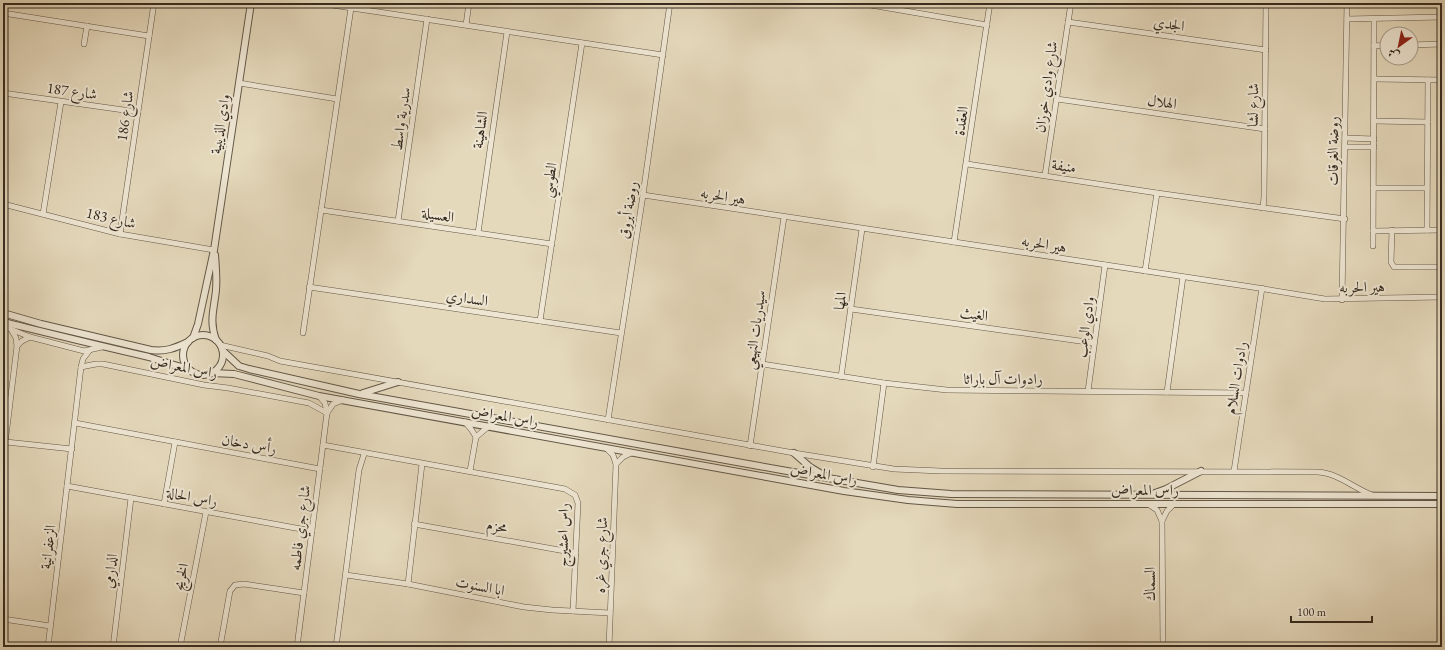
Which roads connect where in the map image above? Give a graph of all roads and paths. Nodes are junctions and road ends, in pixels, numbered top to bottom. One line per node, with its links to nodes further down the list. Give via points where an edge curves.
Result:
1 (154, 3): 22 (street, شارع 186)
2 (251, 3): 34 (street, وادي الذيبية)
3 (319, 3): 11 (street)
4 (469, 3): 18 (street)
5 (670, 3): 30 (street, روضة أبروق)
6 (859, 3): 19 (street)
7 (990, 3): 19 (street, العقدة)
8 (1071, 3): 17 (street, شارع وادي خوزان)
9 (1266, 3): 29 (street, شارع لشا)
10 (1347, 3): 14 (street, روضة الغرقات)
11 (351, 8): 16 (street); 36 (street)
12 (3, 13): 20 (street)
13 (1442, 17): 15 (street)
14 (1347, 19): 15 (street); 43 (street, روضة الغرقات)
15 (1374, 19): 27 (street)
16 (427, 20): 18 (street); 59 (street, سدرية واسط)
17 (1068, 22): 29 (street, الجدي); 37 (street, شارع وادي خوزان)
18 (466, 25): 21 (street)
19 (987, 25): 47 (street, العقدة)
20 (87, 26): 22 (street); 24 (street)
21 (507, 32): 23 (street); 65 (street, الشاهينة)
22 (149, 36): 39 (street, شارع 186)
23 (582, 43): 30 (street); 68 (street, الطوسي)
24 (84, 44)
25 (1442, 44): 26 (street)
26 (1419, 45)
27 (1374, 46): 28 (street); 31 (street)
28 (1379, 46)
29 (1266, 50): 42 (street, شارع لشا)
30 (663, 55): 52 (street, روضة أبروق)
31 (1375, 79): 32 (street); 40 (street)
32 (1428, 80): 33 (street); 41 (street)
33 (1442, 80)
34 (239, 83): 36 (street); 70 (street, وادي الذيبية)
35 (3, 93): 38 (street, شارع 187)
36 (337, 99): 55 (street)
37 (1056, 99): 42 (street, الهلال); 48 (street, شارع وادي خوزان)
38 (61, 102): 39 (street, شارع 187); 56 (street)
39 (138, 112): 66 (street, شارع 186)
40 (1374, 121): 41 (street); 44 (street)
41 (1428, 122): 50 (street)
42 (1265, 129): 54 (street, شارع لشا)
43 (1345, 138): 44 (street); 45 (street, روضة الغرقات)
44 (1374, 139): 46 (street)
45 (1345, 147): 46 (street); 58 (street, روضة الغرقات)
46 (1374, 147): 49 (street)
47 (967, 164): 48 (street, منيفة); 67 (street, العقدة)
48 (1045, 175): 51 (street, منيفة)
49 (1373, 188): 50 (street); 64 (street)
50 (1427, 188): 62 (street)
51 (1157, 193): 54 (street, منيفة); 73 (street)
52 (643, 195): 57 (street, هير الحربه); 86 (street, روضة أبروق)
53 (3, 204): 56 (street, شارع 183)
54 (1263, 208): 58 (street, منيفة)
55 (321, 210): 59 (street, العسيلة); 75 (street)
56 (43, 214): 66 (street, شارع 183)
57 (784, 217): 60 (street, هير الحربه); 96 (street, سيدريات النهيعي)
58 (1344, 219): 78 (street, روضة الغرقات)
59 (398, 221): 65 (street, العسيلة)
60 (862, 229): 67 (street, هير الحربه); 79 (street, المها)
61 (1392, 230): 62 (street); 64 (street); 72 (street, via 1393,267)
62 (1427, 230): 63 (street)
63 (1442, 230)
64 (1373, 231): 69 (street)
65 (478, 233): 68 (street, العسيلة)
66 (120, 234): 70 (street, شارع 183)
67 (954, 242): 71 (street, هير الحربه)
68 (552, 244): 81 (street, الطوسي)
69 (1372, 246)
70 (214, 250): 88 (street, وادي الذيبية, via 198,324); 91 (street, وادي الذيبية, via 217,281 212,329)
71 (1105, 265): 73 (street, هير الحربه); 89 (street, وادي الوعب)
72 (1442, 267)
73 (1145, 271): 74 (street, هير الحربه)
74 (1184, 277): 76 (street, هير الحربه); 103 (street)
75 (309, 287): 81 (street, السداري); 85 (street)
76 (1262, 288): 78 (street, هير الحربه); 104 (street, رادوات السلام)
77 (1442, 297): 78 (street, هير الحربه)
78 (1342, 300)
79 (851, 309): 89 (street, الغيث); 99 (street, المها)
80 (3, 313): 88 (street, راس المعراض, via 151,350 174,349)
81 (540, 321): 86 (street, السداري)
82 (3, 322): 93 (street, راس المعراض)
83 (3, 326): 84 (street)
84 (12, 331): 87 (street); 90 (street)
85 (303, 333)
86 (621, 333): 109 (street, روضة أبروق)
87 (30, 337): 90 (street, via 22,340); 92 (street)
88 (190, 340): 91 (street, via 205,335); 97 (street, via 183,352)
89 (1094, 343): 102 (street, وادي الوعب)
90 (17, 346): 114 (street)
91 (220, 346): 98 (street, via 223,358 217,370); 100 (street, راس المعراض, via 280,361); 105 (street, راس المعراض, via 239,366)
92 (73, 348): 94 (street); 95 (street, via 79,354)
93 (102, 348): 94 (street); 97 (street, راس المعراض)
94 (89, 351): 95 (street, الزعفرانية)
95 (81, 364): 108 (street, راس المعراض, via 103,364 185,382 309,403); 111 (street, الزعفرانية)
96 (762, 364): 99 (street, رادوات آل باراثا); 117 (street, سيدريات النهيعي)
97 (187, 368): 98 (street, via 199,375)
98 (212, 373): 106 (street, راس المعراض, via 234,374)
99 (841, 376): 101 (street, رادوات آل باراثا)
100 (398, 382): 105 (street); 109 (street, راس المعراض)
101 (884, 383): 102 (street, رادوات آل باراثا, via 947,390); 126 (street)
102 (1088, 392): 103 (street, رادوات آل باراثا)
103 (1166, 392): 104 (street, رادوات آل باراثا)
104 (1246, 392): 130 (street, رادوات السلام)
105 (359, 394): 131 (street, راس المعراض)
106 (319, 396): 107 (street, راس المعراض); 108 (street, via 325,403)
107 (342, 400): 108 (street, via 333,404); 110 (street, راس المعراض)
108 (327, 413): 116 (street, شارع جري فاطمه)
109 (608, 420): 117 (street, راس المعراض)
110 (464, 422): 112 (street, راس المعراض); 113 (street)
111 (75, 423): 115 (street, رأس دخان); 119 (street, الزعفرانية)
112 (489, 426): 113 (street); 118 (street, راس المعراض)
113 (476, 437): 128 (street)
114 (6, 442): 119 (street); 123 (street)
115 (174, 442): 127 (street, رأس دخان); 138 (street)
116 (323, 445): 122 (street, راس اعشيرج); 127 (street, شارع جري فاطمه)
117 (750, 446): 121 (street, راس المعراض)
118 (606, 448): 120 (street, راس المعراض); 125 (street, via 613,455)
119 (72, 449): 132 (street, الزعفرانية)
120 (631, 453): 125 (street); 137 (street, راس المعراض, via 908,500 957,504)
121 (794, 453): 126 (street, راس المعراض); 131 (street)
122 (364, 454): 124 (street, راس اعشيرج); 146 (street, via 359,470)
123 (3, 460)
124 (422, 464): 128 (street, راس اعشيرج); 143 (street)
125 (616, 464): 150 (street, شارع جري غره)
126 (873, 467): 129 (street, راس المعراض, via 941,471)
127 (320, 469): 144 (street, شارع جري فاطمه)
128 (470, 471): 145 (street, راس اعشيرج, via 565,490 575,495 578,503)
129 (1201, 471): 130 (street, راس المعراض); 133 (street)
130 (1234, 472): 134 (street, راس المعراض, via 1325,472)
131 (830, 479): 133 (street, راس المعراض, via 898,490 951,494)
132 (67, 486): 136 (street, راس الحالة); 152 (street, الزعفرانية)
133 (1150, 495): 134 (street, راس المعراض)
134 (1373, 495): 135 (street, راس المعراض)
135 (1442, 496)
136 (131, 498): 138 (street, راس الحالة); 154 (street, الدارمي)
137 (1147, 503): 139 (street, راس المعراض); 142 (street, via 1157,510)
138 (164, 504): 141 (street, راس الحالة)
139 (1175, 504): 140 (street, راس المعراض); 142 (street, via 1167,511)
140 (1442, 504)
141 (206, 512): 144 (street, راس الحالة); 155 (street, الخريج)
142 (1162, 521): 160 (street, السماك)
143 (414, 524): 145 (street, محزم); 147 (street)
144 (312, 531): 148 (street, شارع جري فاطمه)
145 (576, 553): 149 (street, راس اعشيرج)
146 (346, 575): 147 (street, ابا السنوت); 158 (street)
147 (408, 584): 149 (street, ابا السنوت, via 524,608)
148 (304, 593): 156 (street, via 244,584 235,585 230,591); 157 (street, شارع جري فاطمه)
149 (573, 611): 150 (street, ابا السنوت)
150 (610, 613): 159 (street, شارع جري غره)
151 (3, 619): 152 (street)
152 (50, 626): 153 (street, الزعفرانية)
153 (48, 647)
154 (113, 647)
155 (180, 647)
156 (220, 647)
157 (297, 647)
158 (336, 647)
159 (609, 647)
160 (1162, 647)

